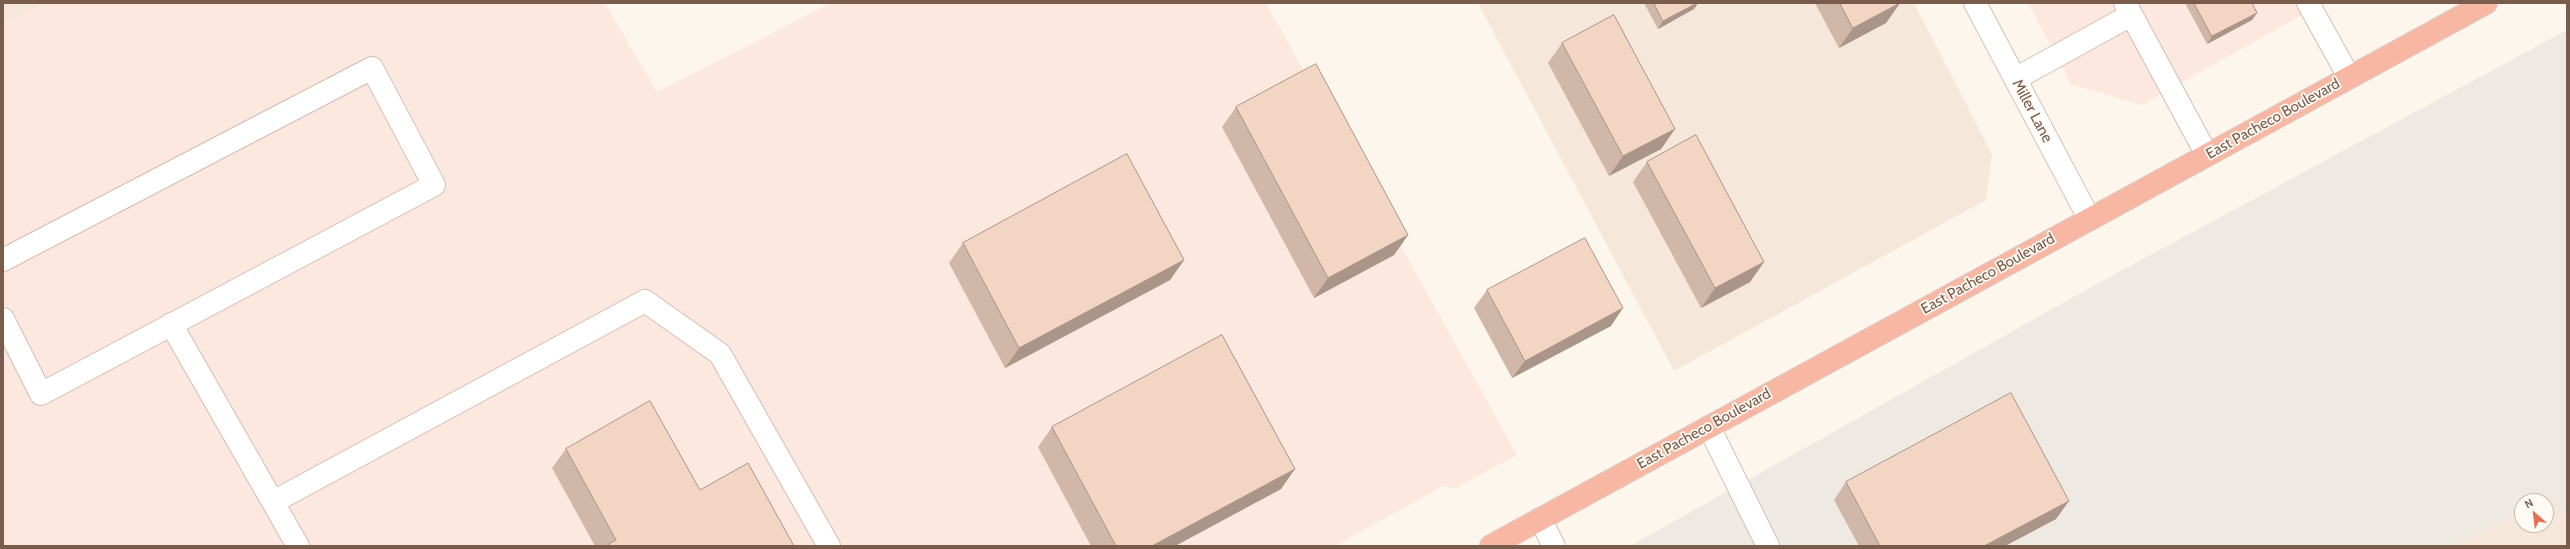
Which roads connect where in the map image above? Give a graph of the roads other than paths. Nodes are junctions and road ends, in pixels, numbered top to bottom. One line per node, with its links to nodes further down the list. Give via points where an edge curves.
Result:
1 (1975, 3): 6 (street, Miller Lane)
2 (2308, 3): 5 (street)
3 (2486, 3): 5 (highway, East Pacheco Boulevard)
4 (2128, 9): 6 (street); 7 (street)
5 (2349, 77): 7 (highway, East Pacheco Boulevard)
6 (2015, 79): 8 (street, Miller Lane)
7 (2207, 155): 8 (highway, East Pacheco Boulevard)
8 (2089, 218): 12 (highway, East Pacheco Boulevard)
9 (3, 260): 11 (street, via 372,68 434,185)
10 (3, 320): 11 (street, via 41,394)
11 (171, 324): 13 (street)
12 (1709, 427): 14 (highway, East Pacheco Boulevard); 19 (street)
13 (273, 502): 15 (street); 16 (street, via 645,301 720,354)
14 (1540, 519): 17 (highway, East Pacheco Boulevard); 18 (street)
15 (298, 546)
16 (828, 546)
17 (1491, 546)
18 (1554, 546)
19 (1768, 546)

